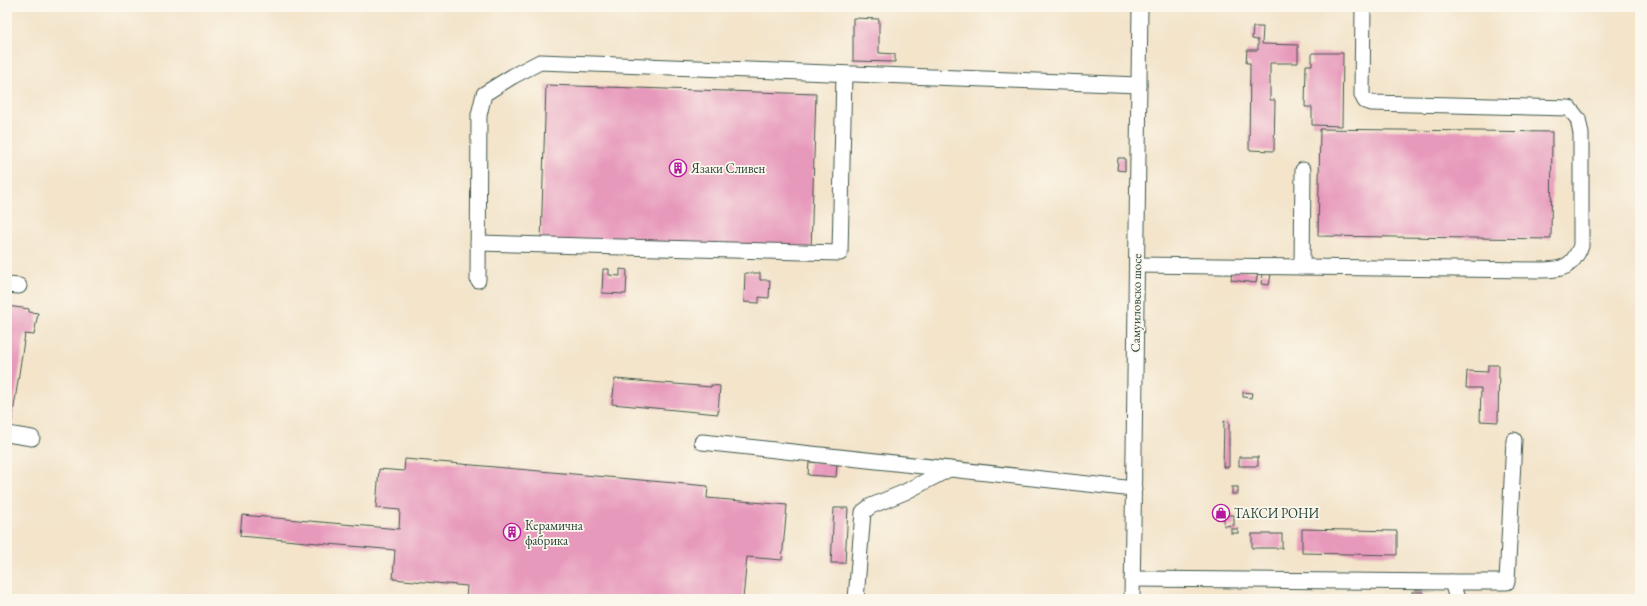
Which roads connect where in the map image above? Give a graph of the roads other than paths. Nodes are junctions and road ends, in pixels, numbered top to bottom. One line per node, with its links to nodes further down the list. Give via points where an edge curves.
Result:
1 (1140, 7): 4 (street, Самуиловско шосе)
2 (1363, 7): 8 (street, via 1362,95 1365,101 1569,108 1578,119 1581,134 1581,246 1576,258 1556,270)
3 (844, 74): 4 (street); 6 (street, via 540,62 484,94 479,115); 6 (street, via 840,253)
4 (1139, 85): 7 (street, Самуиловско шосе)
5 (1303, 170): 8 (street)
6 (478, 243): 9 (street)
7 (1137, 265): 8 (street); 15 (street, Самуиловско шосе)
8 (1302, 267)
9 (478, 280)
10 (7, 434): 11 (street)
11 (32, 438)
12 (1514, 440): 17 (street, via 1507,582)
13 (702, 442): 14 (street)
14 (949, 469): 15 (street); 18 (street, via 863,512)
15 (1134, 489): 16 (street, Самуиловско шосе)
16 (1132, 579): 17 (street); 19 (street, Самуиловско шосе)
17 (1452, 582): 20 (street)
18 (856, 599)
19 (1132, 599)
20 (1457, 599)

